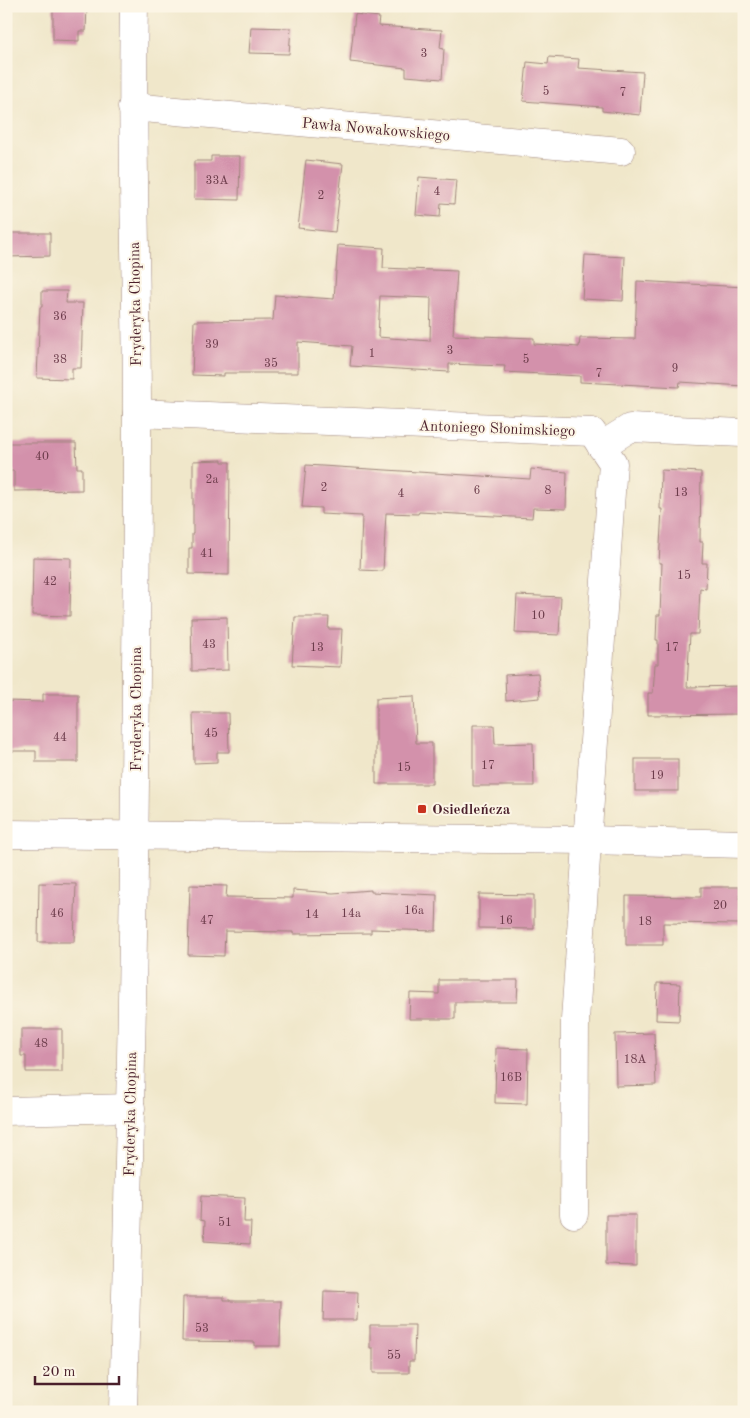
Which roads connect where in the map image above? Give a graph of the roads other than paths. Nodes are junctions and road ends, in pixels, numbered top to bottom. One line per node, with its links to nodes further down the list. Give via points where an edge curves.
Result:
1 (134, 6): 2 (street, Fryderyka Chopina)
2 (132, 107): 3 (street, Pawła Nowakowskiego); 4 (street, Fryderyka Chopina)
3 (621, 151)
4 (137, 413): 6 (street, Antoniego Słonimskiego, via 592,432); 8 (street, Fryderyka Chopina)
5 (742, 433): 6 (street, via 630,428)
6 (601, 446): 9 (street, Antoniego Słonimskiego, via 613,463)
7 (6, 834): 8 (street)
8 (135, 835): 9 (street); 11 (street, Fryderyka Chopina)
9 (588, 840): 10 (street); 13 (street, Antoniego Słonimskiego, via 576,1020)
10 (744, 844)
11 (131, 1108): 12 (street); 14 (street, Fryderyka Chopina)
12 (6, 1111)
13 (574, 1214)
14 (124, 1412)

